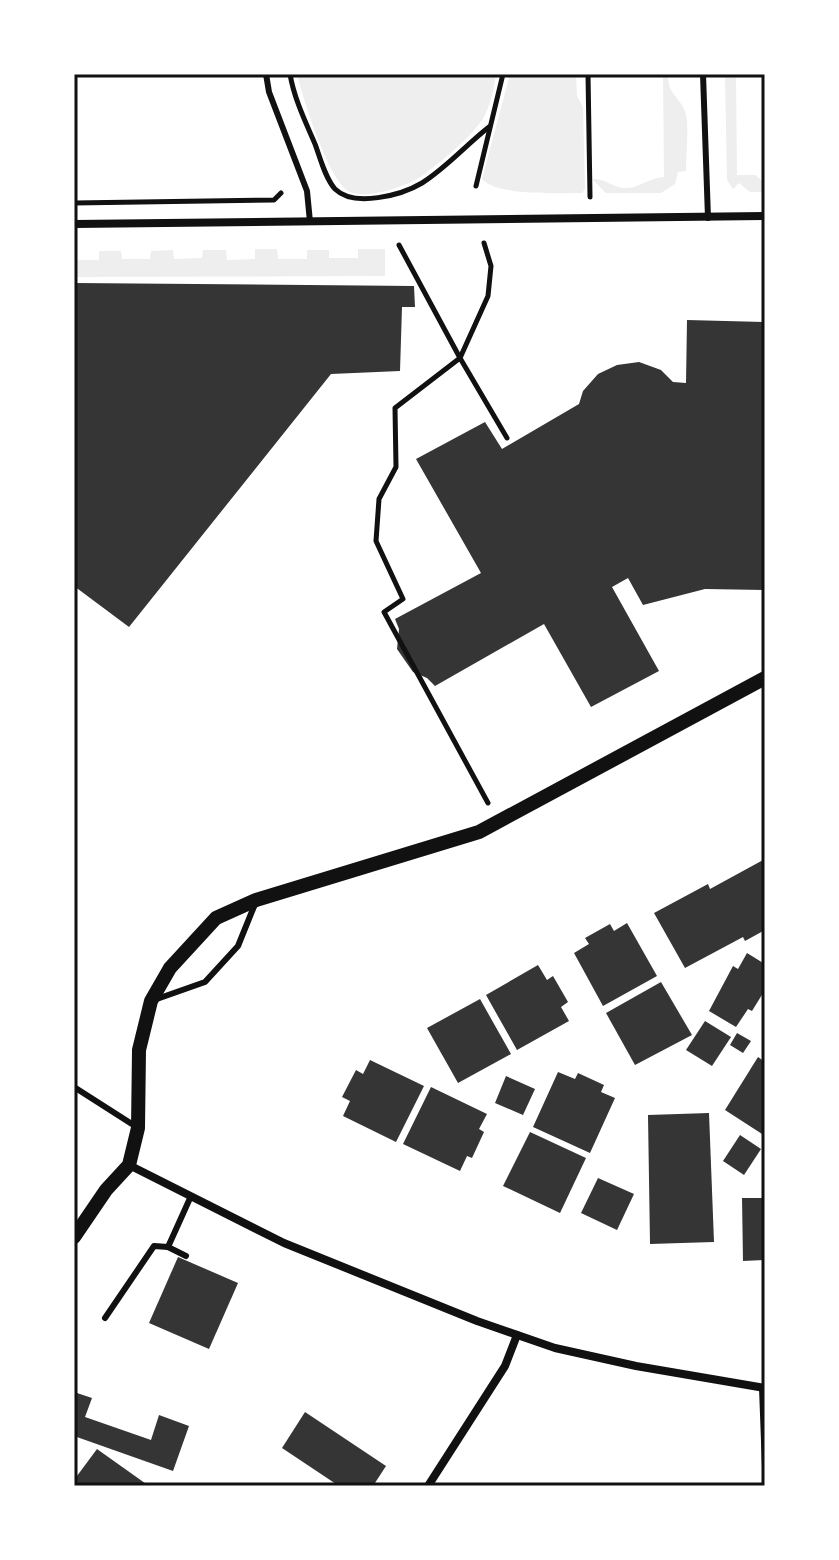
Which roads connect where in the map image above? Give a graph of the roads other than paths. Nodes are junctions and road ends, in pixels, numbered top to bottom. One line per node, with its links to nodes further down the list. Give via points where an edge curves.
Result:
1 (266, 74): 5 (lane, via 307,191)
2 (703, 74): 4 (lane)
3 (765, 216): 4 (street)
4 (708, 218): 5 (street)
5 (310, 222): 6 (street)
6 (74, 224)
7 (765, 678): 8 (street, via 479,832)
8 (256, 900): 9 (street, via 205,928 170,968); 9 (lane, via 238,946 214,973 195,987)
9 (151, 1001): 11 (street, via 139,1050)
10 (74, 1087): 11 (lane)
11 (138, 1128): 12 (street)
12 (129, 1165): 13 (street); 14 (street)
13 (191, 1196): 15 (lane); 18 (street, via 284,1243)
14 (74, 1237)
15 (168, 1247): 16 (lane); 17 (lane, via 154,1246)
16 (186, 1256)
17 (105, 1318)
18 (517, 1335): 19 (street, via 636,1366); 21 (street, via 505,1366)
19 (764, 1388): 20 (lane)
20 (765, 1468)
21 (428, 1486)

